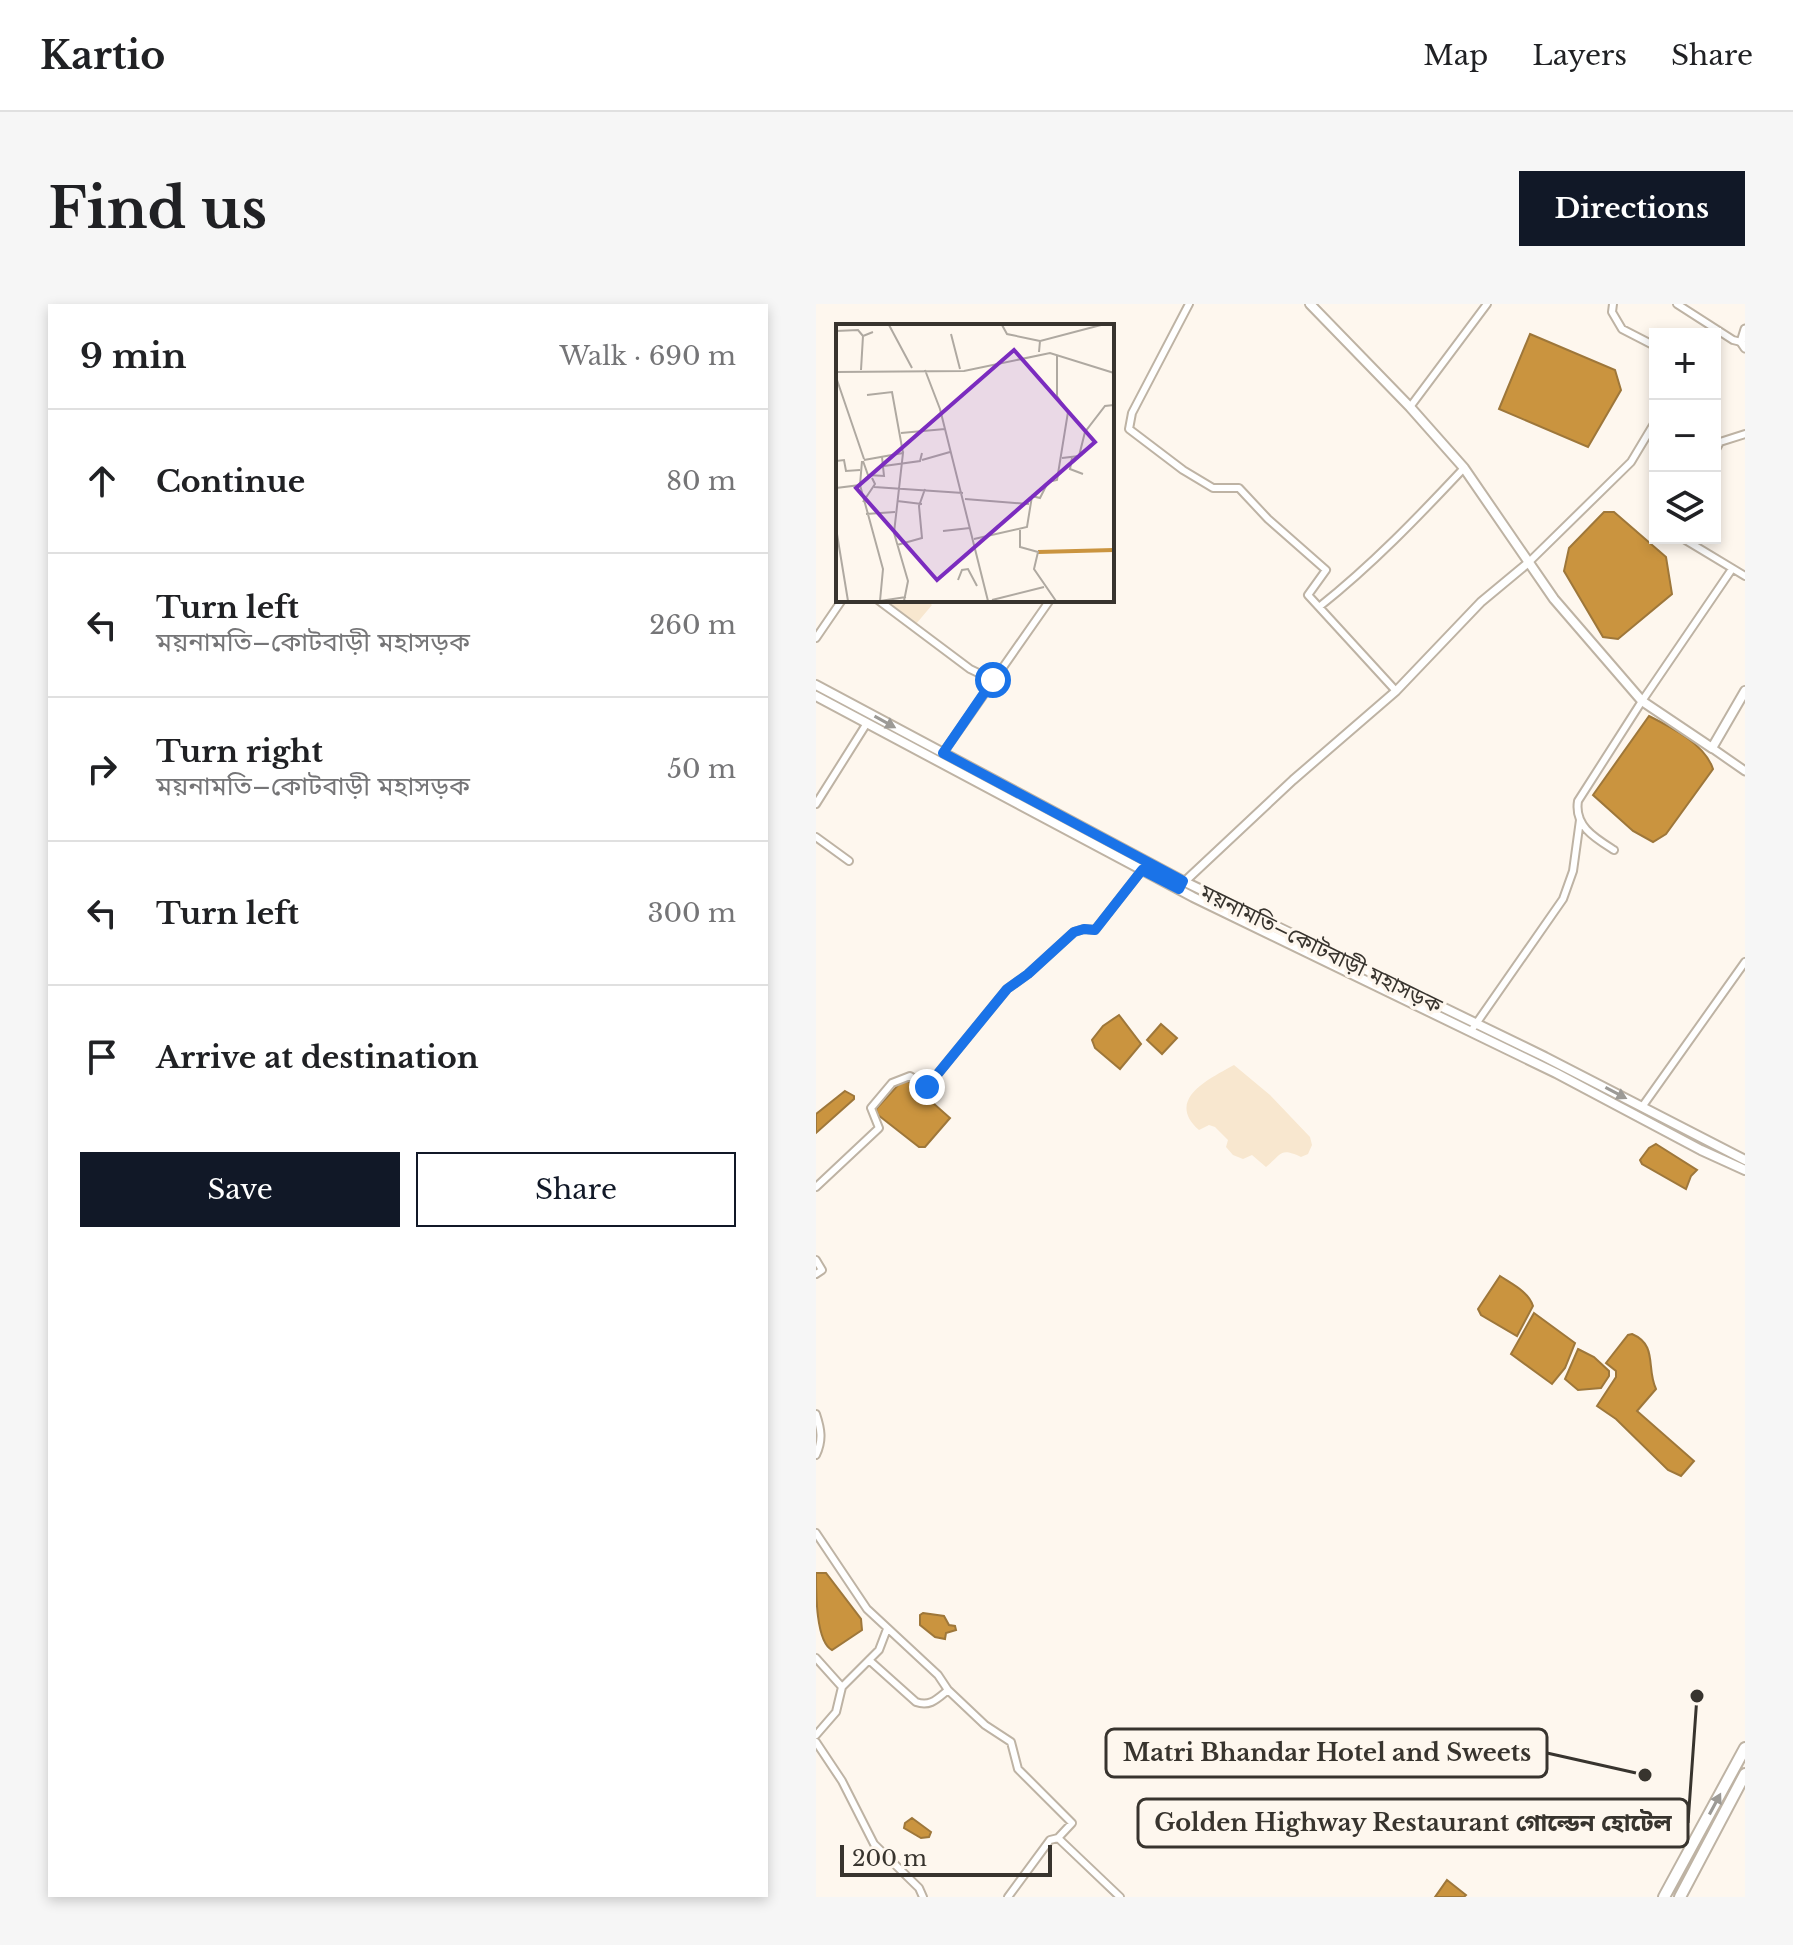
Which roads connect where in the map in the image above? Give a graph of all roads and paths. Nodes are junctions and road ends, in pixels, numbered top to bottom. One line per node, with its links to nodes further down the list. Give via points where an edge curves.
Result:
1 (1189, 304): 21 (street, via 1132,413 1129,429 1213,488 1239,488 1326,570 1308,595)
2 (1310, 304): 9 (main road)
3 (1487, 304): 9 (street)
4 (1613, 304): 7 (street, via 1622,329)
5 (1677, 304): 8 (street)
6 (1745, 329): 8 (street)
7 (1649, 343)
8 (1743, 345)
9 (1410, 407): 13 (main road)
10 (1649, 432): 15 (street, via 1631,462)
11 (1745, 434): 12 (street)
12 (1721, 441)
13 (1464, 468): 15 (main road); 21 (street, via 1407,529)
14 (1692, 544): 16 (street)
15 (1528, 563): 25 (street, via 1481,602); 28 (main road)
16 (1732, 569): 17 (street); 28 (street)
17 (1745, 576)
18 (841, 602): 22 (street)
19 (881, 602): 23 (street, via 970,669)
20 (1049, 602): 23 (street)
21 (1319, 607): 25 (street)
22 (816, 638)
23 (993, 680): 31 (street)
24 (816, 685): 31 (main road, ময়নামতি–কোটবাড়ী মহাসড়ক, one-way to 31)
25 (1396, 691): 39 (street)
26 (1745, 691): 30 (main road)
27 (816, 696): 29 (main road, ময়নামতি–কোটবাড়ী মহাসড়ক)
28 (1642, 701): 30 (main road); 34 (street, via 1578,801)
29 (867, 723): 33 (street); 38 (main road, ময়নামতি–কোটবাড়ী মহাসড়ক)
30 (1712, 748): 32 (street)
31 (943, 753): 39 (main road, ময়নামতি–কোটবাড়ী মহাসড়ক)
32 (1745, 771)
33 (816, 804)
34 (1580, 820): 36 (street, via 1593,837); 41 (street, via 1563,899)
35 (816, 837): 37 (street)
36 (1614, 850)
37 (849, 861)
38 (1142, 870): 39 (main road, ময়নামতি–কোটবাড়ী মহাসড়ক); 45 (street, via 1095,930 1074,932 1007,989 927,1087 910,1076 892,1083 871,1108 879,1128)
39 (1181, 885): 41 (main road, ময়নামতি–কোটবাড়ী মহাসড়ক)
40 (1745, 962): 42 (street)
41 (1473, 1028): 42 (main road, ময়নামতি–কোটবাড়ী মহাসড়ক, one-way to 42); 44 (main road, ময়নামতি–কোটবাড়ী মহাসড়ক)
42 (1642, 1107): 43 (main road, ময়নামতি–কোটবাড়ী মহাসড়ক)
43 (1745, 1160)
44 (1745, 1170)
45 (816, 1187)
46 (816, 1260): 47 (street, via 822,1270)
47 (816, 1274)
48 (816, 1414): 49 (street, via 821,1444)
49 (816, 1455)
50 (816, 1533): 51 (street, via 867,1609)
51 (887, 1629): 53 (street); 55 (street)
52 (816, 1658): 54 (street)
53 (869, 1660): 54 (street); 55 (street, via 916,1702 932,1703)
54 (842, 1687): 56 (street, via 836,1712)
55 (948, 1690): 60 (street, via 1011,1742 1018,1769 1072,1823)
56 (816, 1735)
57 (816, 1742): 61 (street, via 874,1844)
58 (1745, 1748): 64 (highway, one-way to 58)
59 (1745, 1774): 65 (highway)
60 (1058, 1838): 62 (street, via 1050,1840); 63 (street)
61 (923, 1897)
62 (1008, 1897)
63 (1120, 1897)
64 (1664, 1897)
65 (1680, 1897)

